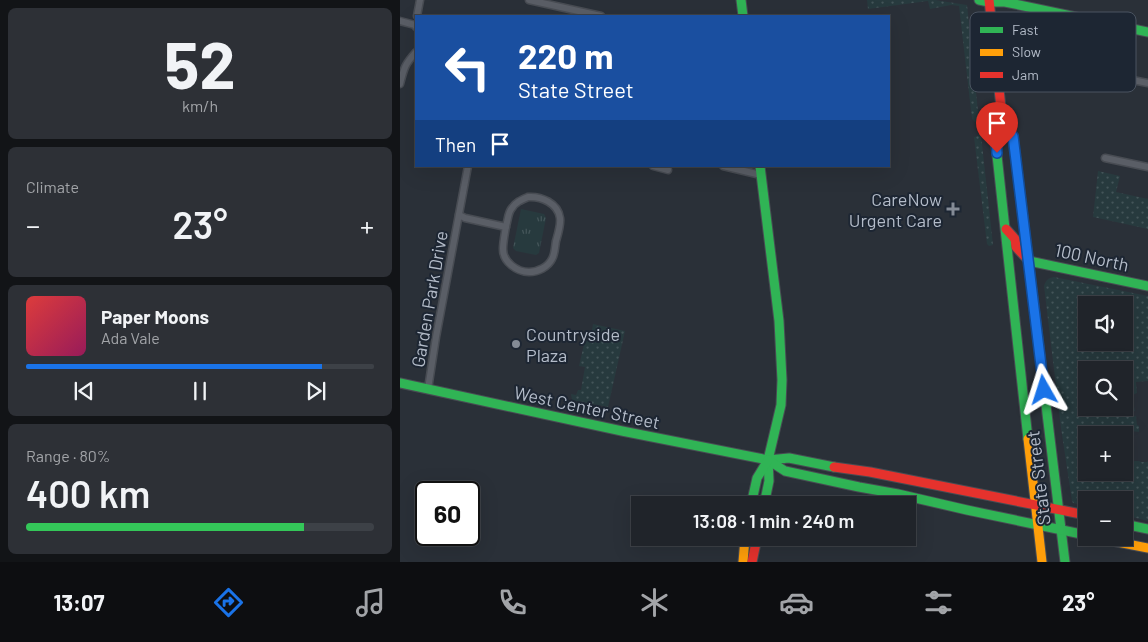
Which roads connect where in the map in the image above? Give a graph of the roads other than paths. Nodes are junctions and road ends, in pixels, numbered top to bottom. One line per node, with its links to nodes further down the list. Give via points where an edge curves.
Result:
1 (420, 0): 8 (street)
2 (529, 0): 7 (street)
3 (741, 0): 9 (main road)
4 (979, 0): 5 (main road)
5 (989, 1): 6 (main road)
6 (1050, 12)
7 (582, 14)
8 (417, 15)
9 (743, 15)
10 (400, 21): 11 (street)
11 (415, 22)
12 (415, 53): 13 (street, via 406,63)
13 (400, 84)
14 (999, 92): 15 (main road, State Street)
15 (1003, 125): 25 (main road, State Street, via 996,138); 26 (main road, State Street, via 1013,136)
16 (1105, 158): 20 (street)
17 (468, 167): 23 (street, Garden Park Drive)
18 (657, 167): 21 (street)
19 (728, 167): 22 (street)
20 (1148, 167)
21 (668, 170)
22 (761, 171): 30 (main road, via 781,354 778,421)
23 (459, 215): 24 (street, Garden Park Drive); 29 (street, Garden Park Drive)
24 (506, 227): 24 (street, via 510,209 520,200 542,198 555,207 561,220 548,265 528,272 513,267 503,250)
25 (1006, 229): 26 (main road); 33 (main road, State Street)
26 (1029, 261): 27 (main road, 100 North); 34 (main road, State Street)
27 (1148, 286)
28 (400, 383): 29 (main road, West Center Street)
29 (428, 389): 30 (main road, West Center Street)
30 (768, 460): 31 (main road, via 757,478); 32 (main road); 33 (main road, West Center Street, via 789,458); 36 (main road, West Center Street, via 785,471)
31 (754, 496)
32 (766, 496)
33 (1035, 504): 34 (main road, West Center Street); 36 (main road, State Street)
34 (1059, 510): 35 (main road, West Center Street); 38 (main road, State Street)
35 (1078, 514)
36 (1037, 524): 38 (main road, West Center Street); 47 (main road, State Street)
37 (1133, 526): 39 (main road)
38 (1061, 529): 40 (main road, West Center Street); 48 (main road, State Street)
39 (1148, 529)
40 (1078, 533)
41 (1133, 545): 44 (main road)
42 (744, 546): 45 (main road)
43 (755, 546): 46 (main road)
44 (1148, 548)
45 (743, 562)
46 (752, 562)
47 (1042, 562)
48 (1065, 562)

